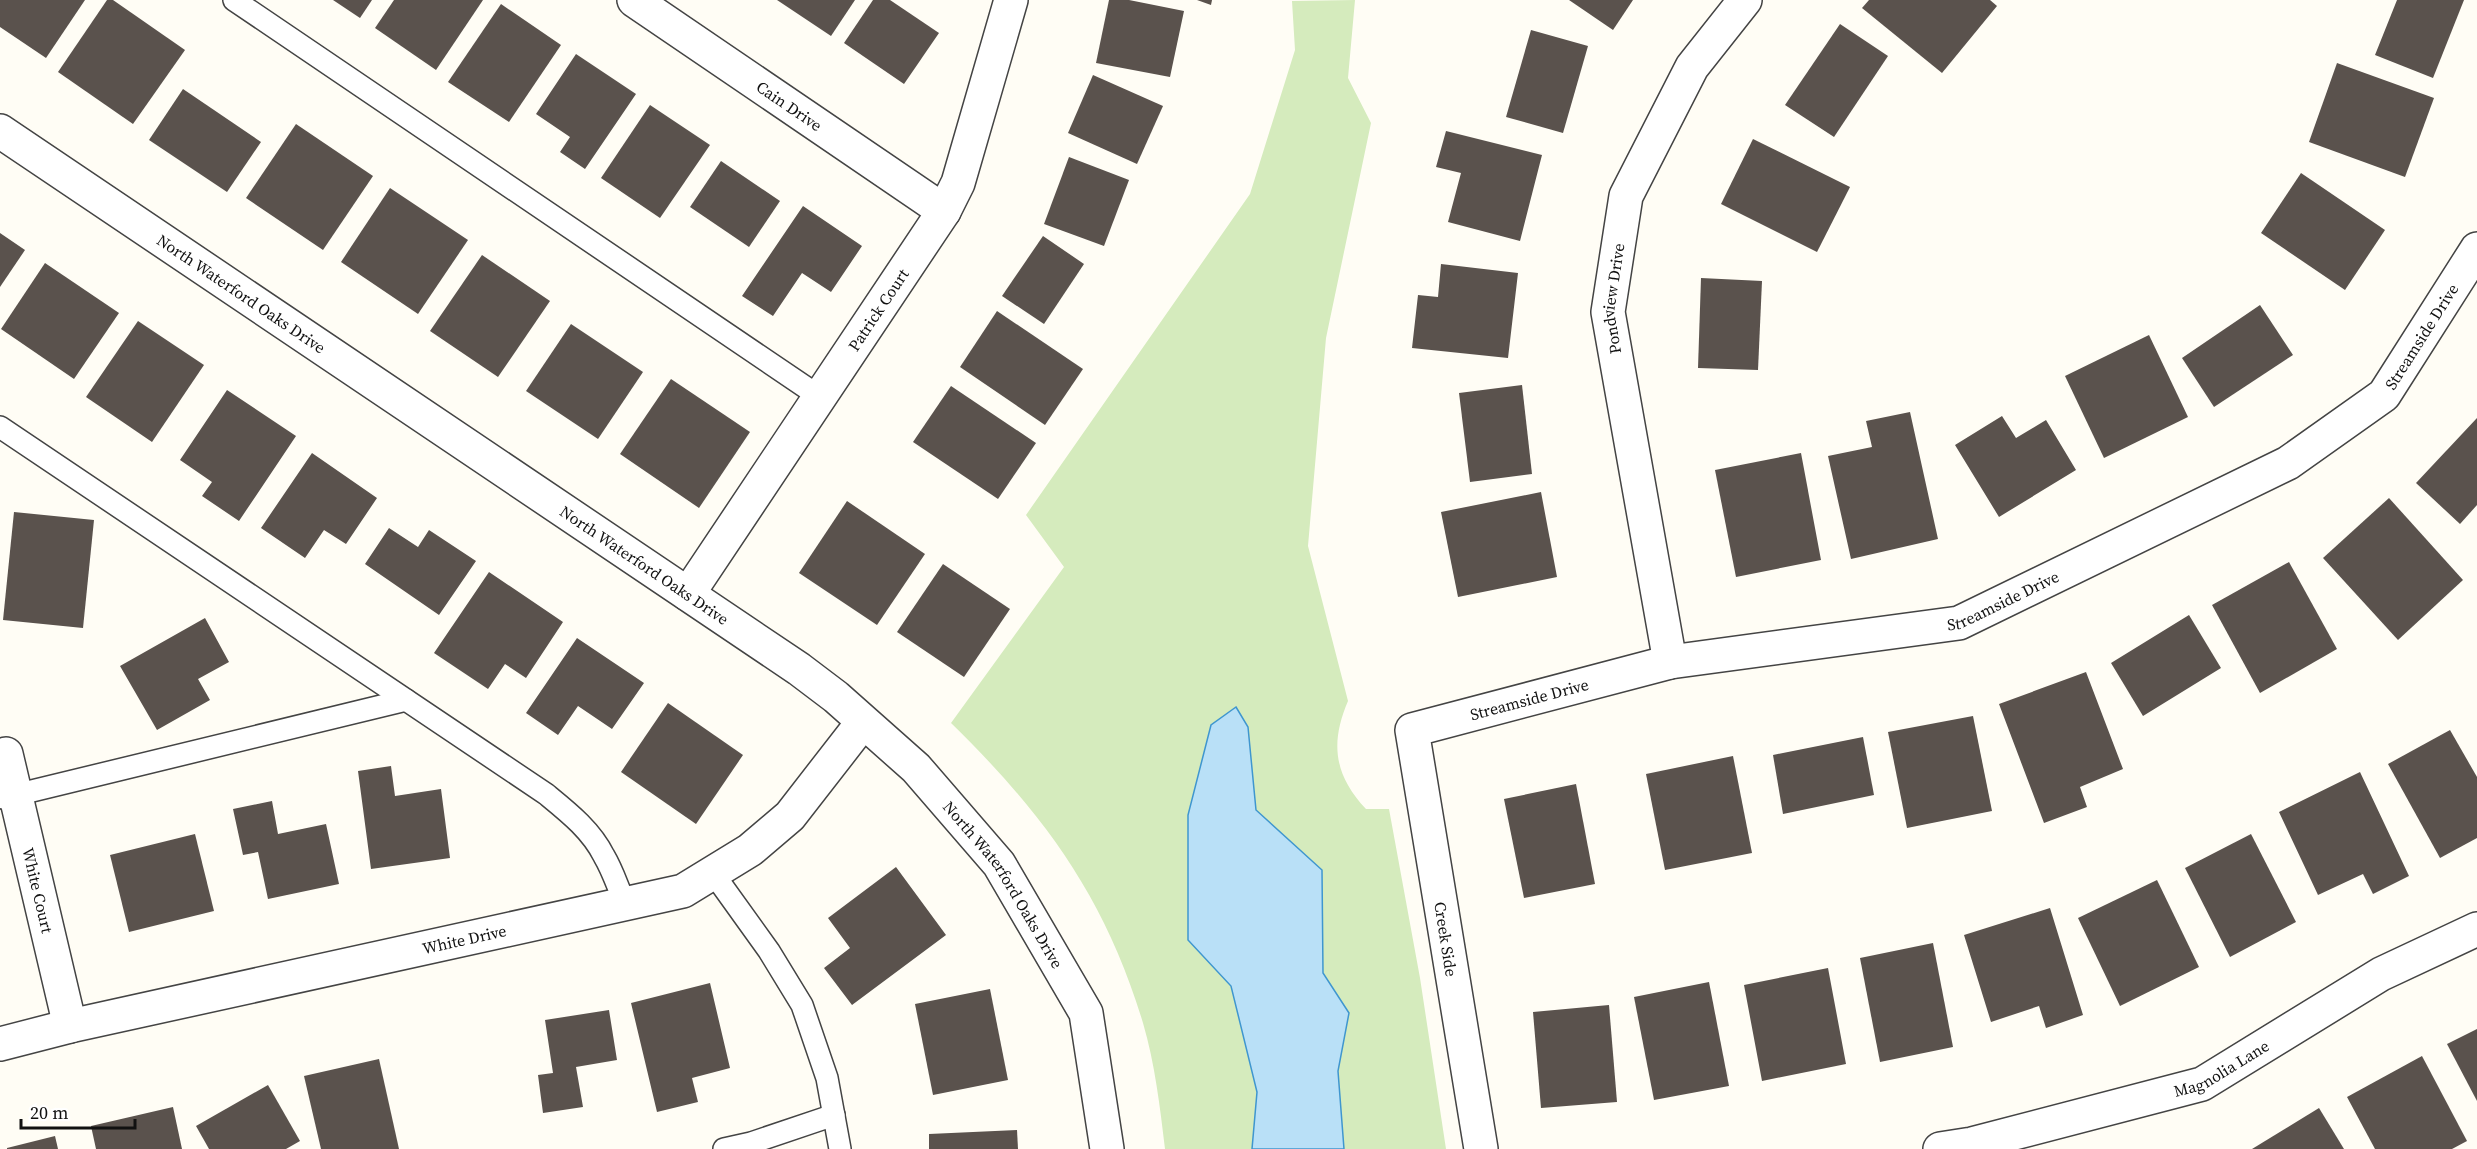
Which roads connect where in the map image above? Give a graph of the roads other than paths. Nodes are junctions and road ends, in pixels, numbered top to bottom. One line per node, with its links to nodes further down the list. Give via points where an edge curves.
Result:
1 (234, 0): 8 (lane)
2 (634, 0): 6 (street, Cain Drive)
3 (1011, 0): 6 (street, Patrick Court, via 958,183)
4 (1745, 0): 11 (street, Pondview Drive, via 1692,67 1626,196 1608,312)
5 (0, 131): 10 (street, North Waterford Oaks Drive)
6 (944, 211): 8 (street, Patrick Court)
7 (2477, 249): 11 (street, Streamside Drive, via 2384,395 2288,463 1959,623)
8 (820, 397): 10 (street, Patrick Court)
9 (0, 427): 12 (lane)
10 (688, 594): 13 (street, North Waterford Oaks Drive, via 799,669)
11 (1670, 662): 14 (street, Streamside Drive)
12 (406, 700): 16 (lane); 18 (lane, via 574,817 604,856)
13 (863, 722): 17 (street, White Drive, via 790,816 750,850); 25 (street, North Waterford Oaks Drive, via 916,768 999,864 1086,1013)
14 (1412, 730): 26 (street, Creek Side)
15 (6, 754): 16 (street, White Court)
16 (8, 797): 20 (street, White Court)
17 (713, 873): 18 (street, White Drive, via 683,891); 22 (lane, via 802,1005 827,1078)
18 (625, 903): 20 (street, White Drive)
19 (2477, 929): 27 (street, Magnolia Lane, via 2381,974 2202,1084)
20 (70, 1026): 21 (street, White Drive)
21 (0, 1044)
22 (834, 1115): 23 (lane); 24 (lane)
23 (724, 1149)
24 (840, 1149)
25 (1107, 1149)
26 (1481, 1149)
27 (1940, 1149)

